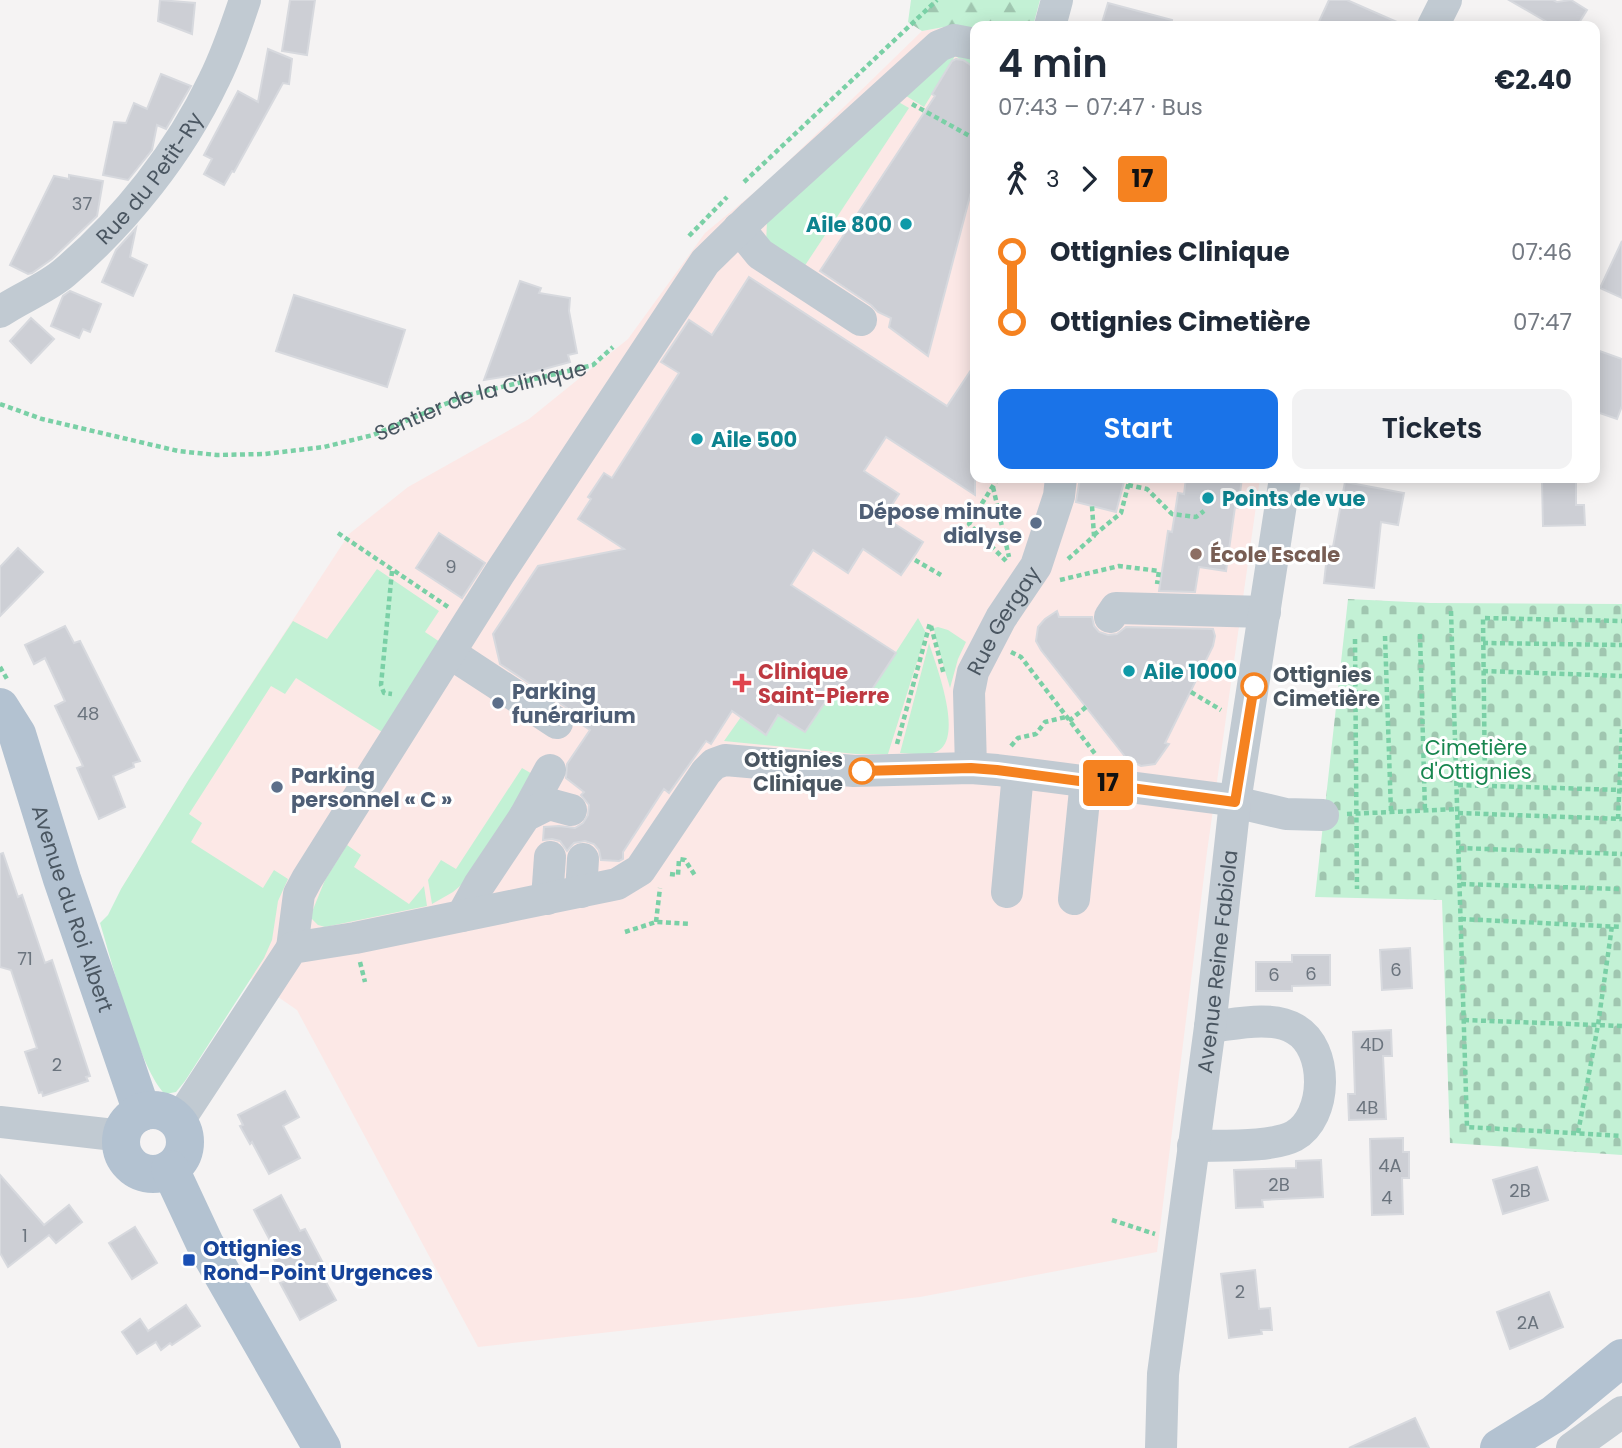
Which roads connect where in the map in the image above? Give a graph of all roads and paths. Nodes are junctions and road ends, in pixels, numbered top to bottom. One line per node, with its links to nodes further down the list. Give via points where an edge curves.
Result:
1 (245, 0): 12 (street, Rue du Petit-Ry, via 200,108 138,198 62,275)
2 (937, 0): 11 (path)
3 (1057, 0): 5 (street)
4 (1446, 0): 6 (street)
5 (1051, 21)
6 (1436, 21)
7 (970, 43): 10 (street, via 954,40 939,46)
8 (923, 111): 9 (path)
9 (970, 136)
10 (739, 228): 13 (street, via 761,254); 42 (street, via 705,262)
11 (688, 237)
12 (0, 312)
13 (861, 320)
14 (618, 338): 15 (path, Sentier de la Clinique, via 593,365 464,396 373,435 265,454 178,452 42,419)
15 (0, 404)
16 (995, 483): 20 (path)
17 (1060, 483): 29 (street, Rue Gergay, via 1036,566)
18 (1284, 483): 33 (street, Avenue Reine Fabiola)
19 (1128, 485): 22 (path, via 1147,489 1172,514 1196,517); 24 (path, via 1121,513)
20 (993, 486): 20 (path, via 1002,527 1012,567 969,524)
21 (1093, 506): 24 (path)
22 (1204, 511)
23 (338, 533): 27 (path)
24 (1094, 536): 26 (path)
25 (915, 560): 28 (path)
26 (1060, 566)
27 (392, 570): 31 (path); 46 (path, via 382,685 384,693 391,694)
28 (942, 575)
29 (1036, 583): 30 (path, via 1119,566 1158,571); 56 (street, Rue Gergay, via 1001,618 973,672 969,692)
30 (1157, 588)
31 (441, 603)
32 (1451, 611): 59 (path)
33 (1265, 612): 34 (street, via 1115,608); 62 (street, Avenue Reine Fabiola)
34 (1110, 617)
35 (1622, 621): 39 (path, via 1483,618)
36 (1420, 634): 64 (path)
37 (1385, 636): 66 (path)
38 (1355, 639): 67 (path)
39 (1483, 643): 40 (path); 43 (path)
40 (1622, 645)
41 (1003, 647): 51 (path, via 1021,657)
42 (450, 653): 52 (street); 88 (street, via 307,879 299,894)
43 (1483, 671): 44 (path); 60 (path)
44 (1622, 676)
45 (946, 684): 54 (path, via 930,623)
46 (400, 685)
47 (1191, 692): 50 (path)
48 (0, 707): 96 (main road, Avenue du Roi Albert, via 17,734 62,879)
49 (1086, 707): 51 (path)
50 (1231, 716)
51 (1067, 719): 55 (path, via 1045,722 1036,734 1018,738 1012,745); 58 (path)
52 (557, 723)
53 (1622, 729): 61 (path)
54 (901, 763): 56 (street); 81 (street, via 854,771 725,760 706,772 640,870 617,884 581,876)
55 (1021, 767): 56 (street); 58 (street); 79 (street)
56 (971, 768)
57 (550, 770): 69 (street)
58 (1097, 776): 62 (street); 80 (street)
59 (1458, 785): 60 (path); 65 (path)
60 (1485, 786): 61 (path)
61 (1621, 790): 70 (path)
62 (1235, 802): 68 (street, via 1286,814); 94 (street, Avenue Reine Fabiola)
63 (571, 810): 69 (street, via 549,804)
64 (1425, 811): 65 (path); 66 (path)
65 (1458, 811): 70 (path); 71 (path)
66 (1391, 812): 67 (path)
67 (1358, 813): 68 (path); 77 (path)
68 (1323, 815)
69 (525, 816): 81 (street)
70 (1620, 819)
71 (1459, 848): 72 (path); 75 (path)
72 (1622, 854)
73 (679, 859): 74 (path, via 685,860)
74 (695, 877)
75 (1461, 884): 78 (path); 82 (path)
76 (660, 886): 83 (path)
77 (1357, 889)
78 (1622, 889)
79 (1015, 893)
80 (1082, 899)
81 (462, 916): 88 (street)
82 (1461, 919): 85 (path); 91 (path)
83 (656, 922): 84 (path); 87 (path)
84 (691, 925)
85 (1612, 926): 86 (path); 92 (path)
86 (1622, 927)
87 (625, 932)
88 (292, 948): 96 (street)
89 (361, 969): 90 (path)
90 (365, 982)
91 (1464, 1020): 92 (path); 97 (path, via 1467,1127)
92 (1598, 1025): 93 (path); 97 (path)
93 (1622, 1026)
94 (1210, 1027): 99 (street, Avenue Reine Fabiola); 99 (street, via 1279,1023 1295,1029 1318,1061 1319,1099 1305,1127 1282,1141)
95 (0, 1122): 96 (street)
96 (148, 1123): 100 (main road, via 183,1130 181,1158); 100 (main road, via 123,1151 128,1161 145,1173)
97 (1578, 1133): 98 (path)
98 (1622, 1136)
99 (1192, 1146): 102 (street, Avenue Reine Fabiola)
100 (170, 1169): 105 (main road, via 205,1244)
101 (1112, 1220): 102 (path)
102 (1181, 1242): 106 (street, Avenue Reine Fabiola, via 1163,1374)
103 (1622, 1358): 107 (main road, via 1555,1414)
104 (1622, 1412): 108 (street)
105 (322, 1448)
106 (1161, 1448)
107 (1499, 1448)
108 (1572, 1448)

